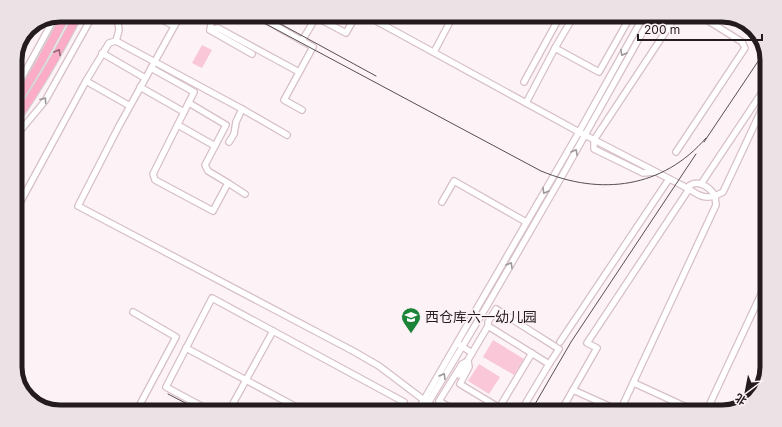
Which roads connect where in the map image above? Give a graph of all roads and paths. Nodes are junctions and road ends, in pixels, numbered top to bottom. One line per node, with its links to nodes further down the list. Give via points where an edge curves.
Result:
1 (62, 22): 38 (highway, bridge)
2 (74, 22): 45 (highway, one-way to 2, bridge)
3 (89, 22): 48 (street, one-way to 3, via 45,100)
4 (118, 22): 25 (street)
5 (166, 22): 22 (street)
6 (176, 22): 22 (street)
7 (212, 22): 23 (street)
8 (269, 22): 24 (street)
9 (313, 22): 24 (street)
10 (325, 22): 11 (street, via 346,33)
11 (352, 22)
12 (384, 22): 27 (street)
13 (450, 22): 27 (street)
14 (557, 22): 36 (street)
15 (570, 22): 26 (street)
16 (627, 22): 26 (street, via 599,72)
17 (640, 22): 50 (street, one-way to 50)
18 (648, 22): 50 (street)
19 (672, 22): 52 (street)
20 (710, 22): 55 (street, via 742,42 745,48)
21 (52, 23): 33 (street)
22 (174, 26): 30 (street)
23 (210, 30): 29 (street); 32 (street, via 218,28)
24 (302, 41): 32 (street, via 313,47)
25 (116, 42): 28 (street, via 109,43); 30 (street)
26 (555, 48): 41 (street)
27 (434, 52): 41 (street)
28 (102, 54): 34 (street); 35 (street)
29 (252, 54)
30 (154, 61): 31 (street); 43 (street)
31 (151, 68): 34 (street); 40 (street, via 194,92)
32 (299, 72): 44 (street, via 284,100)
33 (22, 77)
34 (145, 78): 37 (street)
35 (86, 81): 42 (street); 62 (street)
36 (524, 82)
37 (140, 88): 42 (street); 46 (street)
38 (22, 93)
39 (760, 94): 58 (street)
40 (189, 103): 46 (street); 54 (street, via 226,125)
41 (526, 103): 50 (street)
42 (130, 106): 81 (street, via 78,206 353,351)
43 (242, 109): 51 (street); 53 (street)
44 (302, 110)
45 (22, 111)
46 (184, 112): 49 (street)
47 (760, 112): 61 (street, via 723,192)
48 (22, 124)
49 (178, 125): 54 (street); 57 (street, via 153,174 155,180 213,211)
50 (582, 134): 52 (street); 64 (street, one-way to 64); 71 (street, one-way to 50, via 561,178)
51 (287, 135)
52 (594, 140): 56 (street)
53 (229, 142)
54 (214, 146): 57 (street, via 204,165 205,168)
55 (676, 152)
56 (669, 179): 59 (street); 69 (street)
57 (228, 184): 60 (street)
58 (701, 184): 59 (street, via 692,184); 61 (street, via 706,185)
59 (689, 189): 61 (street, via 703,197); 80 (street, via 587,343 597,348)
60 (245, 194)
61 (715, 196): 79 (street, via 716,205)
62 (22, 199)
63 (442, 202): 64 (street, via 454,181)
64 (526, 222): 70 (street)
65 (760, 297): 98 (street)
66 (132, 312): 82 (street, via 176,337)
67 (488, 326): 73 (street); 74 (street); 76 (street, via 496,309 559,348)
68 (272, 330): 72 (street, via 212,298); 78 (street); 86 (street, via 404,402)
69 (560, 342)
70 (456, 343): 71 (street); 81 (street)
71 (462, 346): 73 (street); 81 (street, one-way to 71)
72 (186, 348): 78 (street); 83 (street, via 166,387)
73 (472, 353): 75 (street)
74 (532, 353): 76 (street); 92 (street)
75 (468, 360): 77 (street); 90 (street, via 462,364 439,401); 91 (street, via 469,367 460,384)
76 (549, 364): 93 (street)
77 (459, 375)
78 (246, 380): 84 (street); 85 (street)
79 (634, 383): 96 (street); 97 (street)
80 (573, 390): 94 (street); 95 (street)
81 (425, 401): 87 (street); 88 (street); 89 (street)
82 (140, 405)
83 (199, 405)
84 (232, 405)
85 (293, 405)
86 (402, 405)
87 (422, 405)
88 (425, 405)
89 (430, 405)
90 (446, 405)
91 (494, 405)
92 (503, 405)
93 (525, 405)
94 (564, 405)
95 (607, 405)
96 (623, 405)
97 (682, 405)
98 (709, 405)

